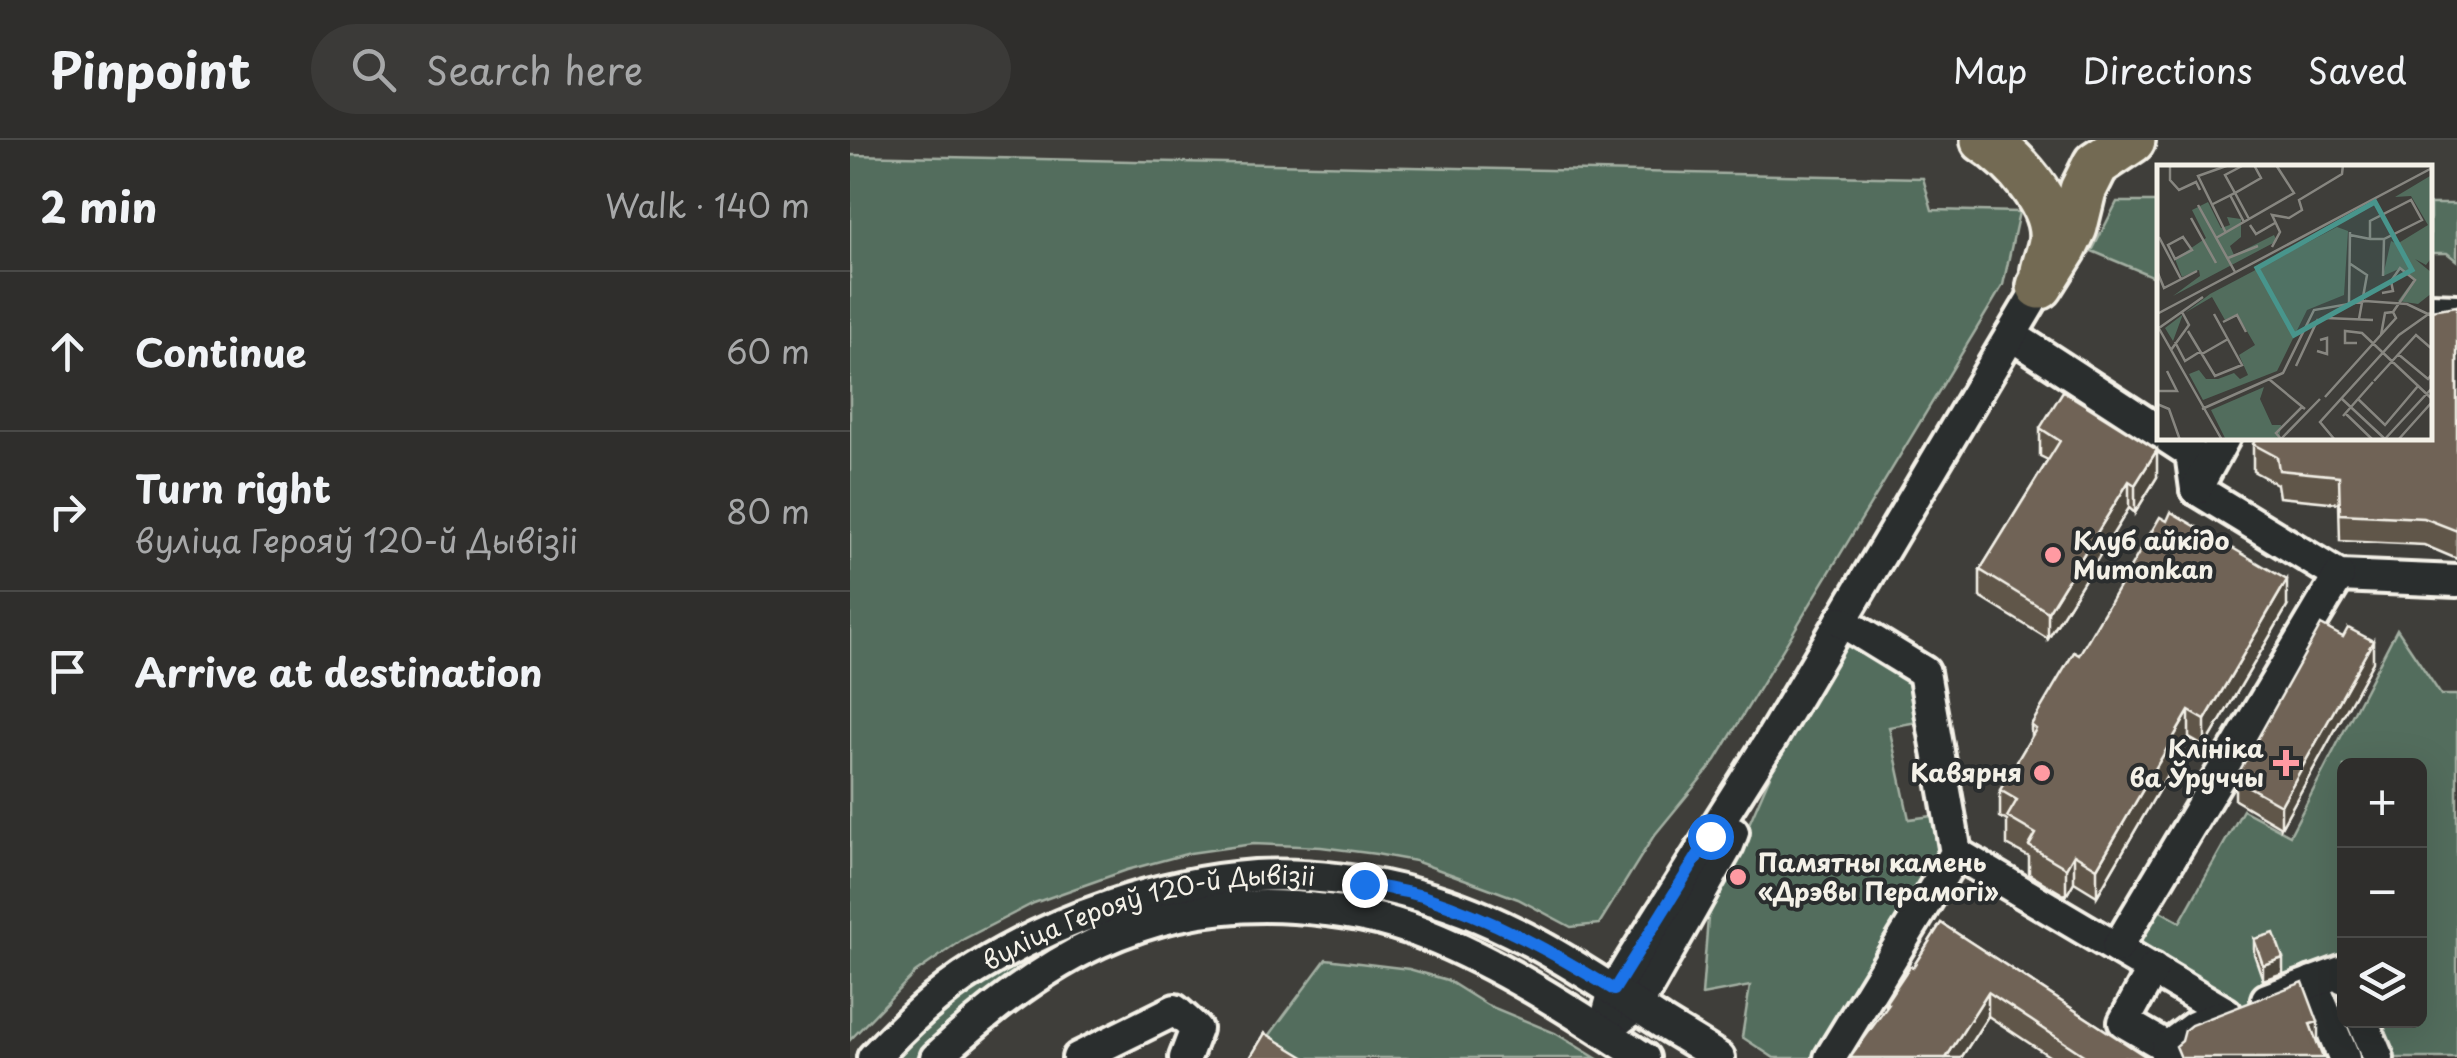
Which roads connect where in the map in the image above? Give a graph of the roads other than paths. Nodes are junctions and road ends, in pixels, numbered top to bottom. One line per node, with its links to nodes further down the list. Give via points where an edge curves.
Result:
1 (1984, 140): 3 (highway, via 2026,178 2050,221)
2 (2132, 140): 3 (highway, via 2096,164 2074,227)
3 (2040, 286): 6 (street)
4 (2432, 309): 5 (street)
5 (2457, 310)
6 (2011, 335): 7 (street); 13 (street)
7 (2157, 430)
8 (2171, 440): 10 (street, via 2191,453)
9 (2223, 440): 10 (street)
10 (2196, 489): 11 (street)
11 (2339, 576): 12 (street); 15 (street)
12 (2457, 580)
13 (1841, 621): 14 (street, via 1924,672); 19 (street)
14 (1956, 853): 15 (street); 30 (street)
15 (2117, 948): 16 (street)
16 (2154, 970): 20 (street); 23 (street, via 2124,1022)
17 (2337, 974): 18 (street)
18 (2312, 982): 20 (street); 31 (street)
19 (1626, 998): 22 (street); 24 (street, вуліца Герояў 120-й Дывізіі, via 1532,942 1422,896 1257,876 1118,903 1060,927 976,970); 29 (street, вуліца Герояў 120-й Дывізіі)
20 (2226, 1014): 23 (street, via 2194,1028)
21 (2365, 1028): 32 (street)
22 (1603, 1031): 25 (street, вуліца Герояў 120-й Дывізіі, via 1426,935 1342,910 1264,905 1152,920 1095,943 1000,1002); 28 (street, вуліца Герояў 120-й Дывізіі)
23 (2166, 1052)
24 (873, 1058)
25 (936, 1058)
26 (1078, 1058): 27 (street, via 1176,1010 1196,1030)
27 (1186, 1058)
28 (1644, 1058)
29 (1719, 1058)
30 (1830, 1058)
31 (2344, 1058)
32 (2378, 1058)

